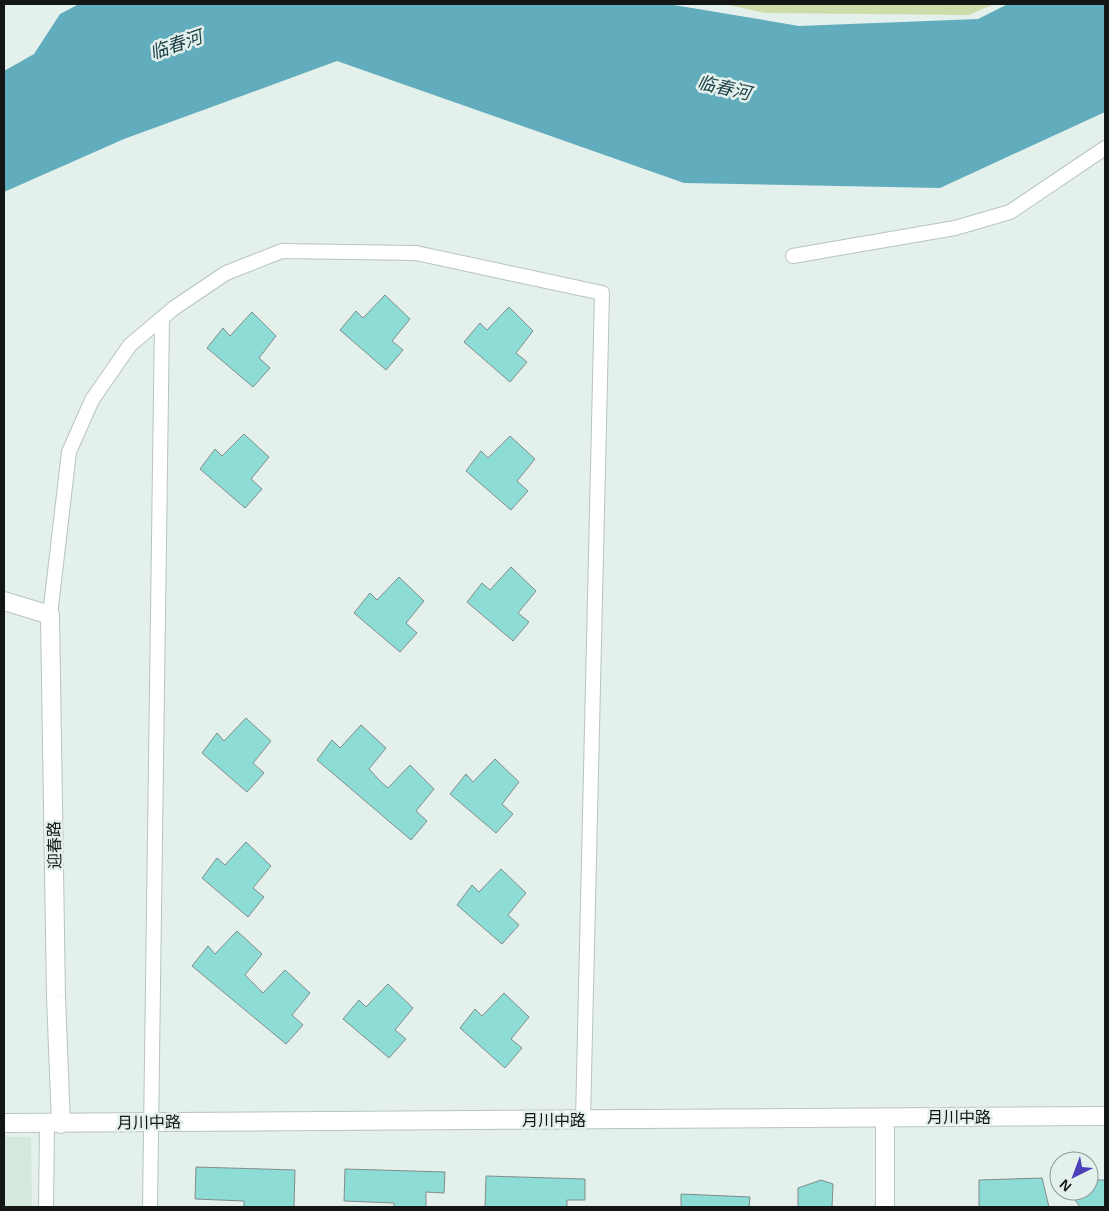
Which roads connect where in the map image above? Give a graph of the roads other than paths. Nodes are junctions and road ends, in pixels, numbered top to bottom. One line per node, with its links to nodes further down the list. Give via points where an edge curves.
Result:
1 (1105, 148): 2 (street, via 1010,212 955,228)
2 (793, 256)
3 (162, 318): 5 (street, via 130,345 92,400 69,452); 8 (street, via 226,273 282,250 416,253 602,293); 9 (street)
4 (4, 601): 5 (street)
5 (50, 615): 11 (street, 迎春路, via 56,987)
6 (1105, 1116): 7 (street, 月川中路)
7 (885, 1118): 8 (street, 月川中路); 14 (street)
8 (582, 1120): 9 (street, 月川中路)
9 (151, 1121): 11 (street, 月川中路); 13 (street)
10 (4, 1123): 11 (street, 月川中路)
11 (54, 1124): 12 (street)
12 (46, 1207)
13 (150, 1207)
14 (885, 1207)

